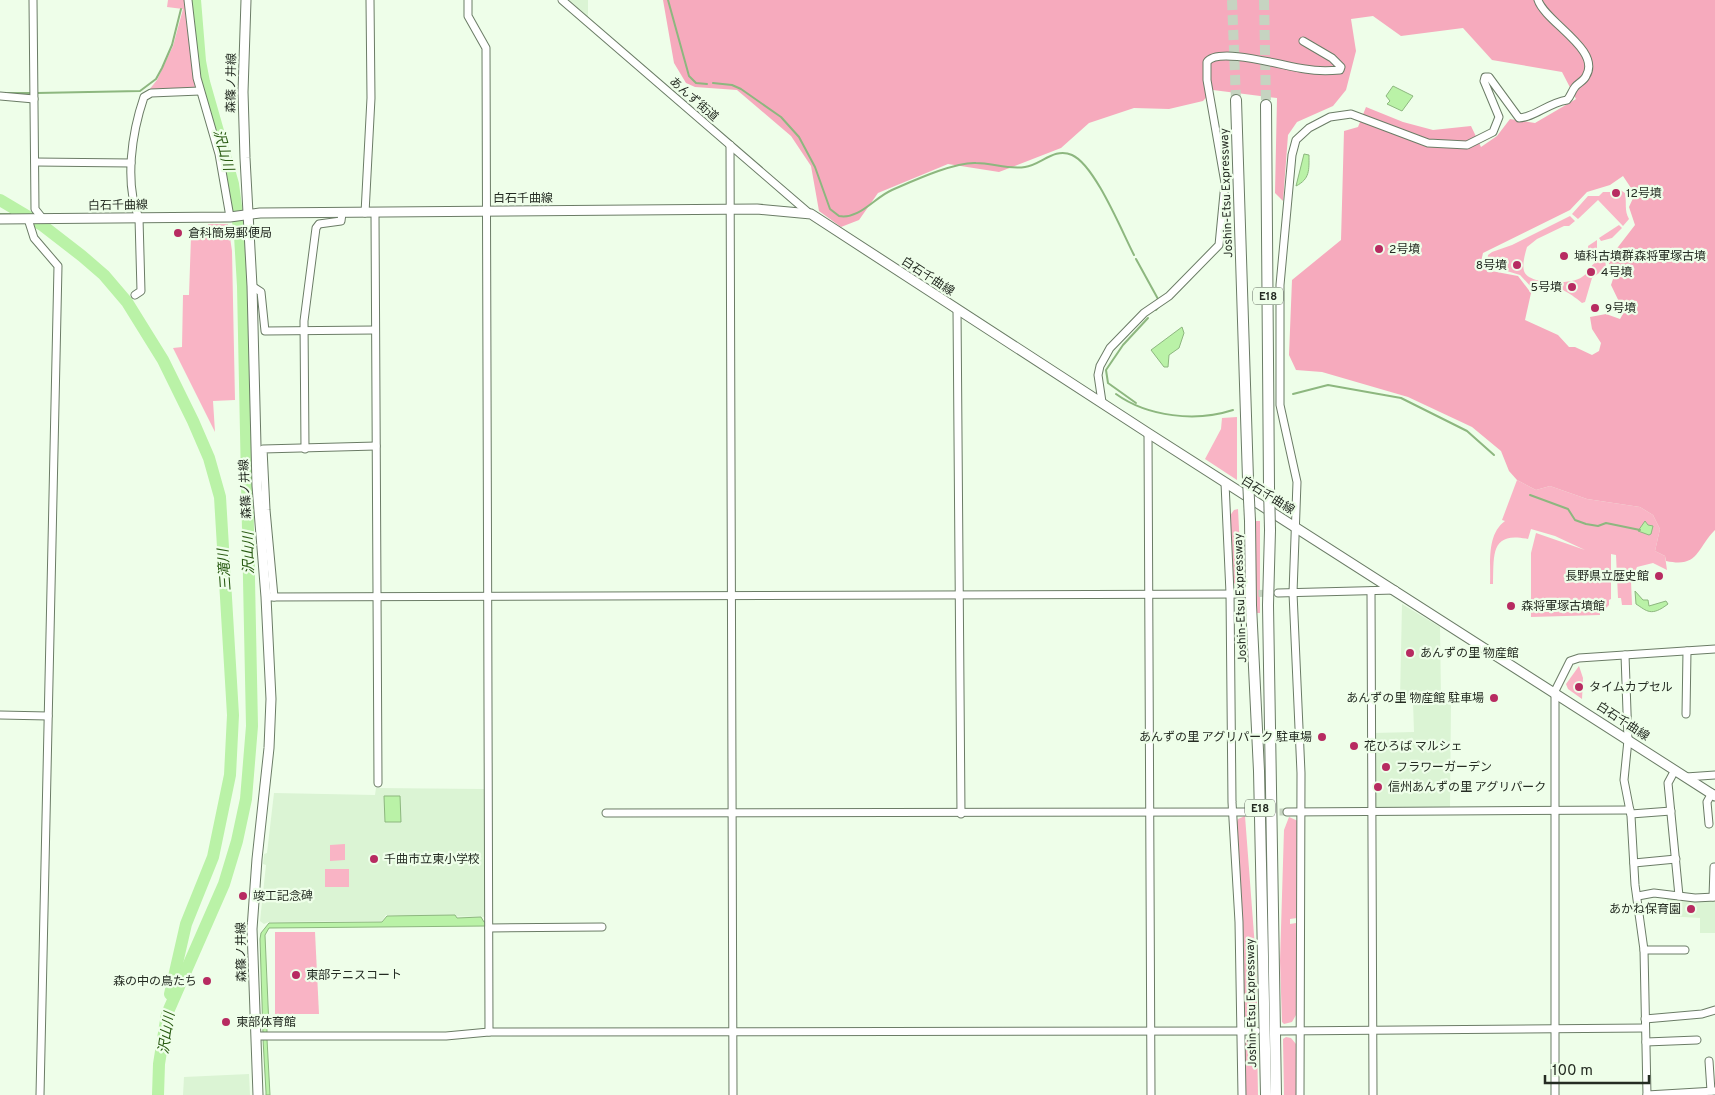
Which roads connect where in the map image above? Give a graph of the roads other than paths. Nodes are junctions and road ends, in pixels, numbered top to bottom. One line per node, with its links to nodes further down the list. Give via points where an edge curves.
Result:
1 (33, 0): 11 (street)
2 (188, 0): 9 (street)
3 (246, 0): 23 (main road, 森篠ノ井線, via 243,92)
4 (370, 0): 19 (street, via 371,98)
5 (468, 0): 18 (street, via 468,16 486,48)
6 (562, 0): 14 (street, あんず街道)
7 (1538, 0): 39 (street, via 1543,10 1576,42 1589,63 1587,75 1567,100 1519,118 1486,77 1484,81 1498,117 1494,132 1474,143 1428,143 1350,114 1330,116 1296,140 1280,285 1280,405 1297,482)
8 (1303, 41): 34 (street, via 1332,58 1340,70 1303,69 1220,56 1206,62 1225,183 1219,245 1169,296 1144,313 1110,348 1098,376)
9 (200, 91): 16 (street, via 151,93 144,97 134,132); 24 (street, via 219,154)
10 (0, 96): 11 (street)
11 (34, 99): 15 (street)
12 (1236, 100): 110 (highway, Joshin-Etsu Expressway / E18, bridge, via 1259,771)
13 (1266, 105): 111 (highway, Joshin-Etsu Expressway / E18, bridge, via 1268,605)
14 (730, 145): 17 (street); 22 (street, あんず街道)
15 (35, 162): 16 (street); 28 (street, via 35,209)
16 (131, 163): 25 (street, via 134,207)
17 (730, 209): 18 (main road, 白石千曲線); 22 (main road, 白石千曲線); 48 (street)
18 (488, 210): 20 (main road, 白石千曲線); 50 (street)
19 (365, 212): 20 (main road, 白石千曲線); 21 (main road, 白石千曲線)
20 (375, 212): 32 (street)
21 (342, 213): 23 (main road, 白石千曲線, via 260,213); 33 (street, via 342,221 319,224 316,228 304,321)
22 (811, 214): 31 (main road, 白石千曲線)
23 (246, 216): 24 (main road, 白石千曲線); 29 (main road, 森篠ノ井線)
24 (231, 217): 25 (main road, 白石千曲線)
25 (140, 218): 28 (main road, 白石千曲線); 30 (street, via 141,291)
26 (0, 219): 27 (main road, 白石千曲線)
27 (29, 219): 28 (main road, 白石千曲線); 58 (street, via 34,238 58,266)
28 (43, 219)
29 (252, 286): 33 (street, via 261,292 265,331); 51 (main road, 森篠ノ井線, via 258,486)
30 (135, 296)
31 (957, 310): 34 (main road, 白石千曲線); 45 (street)
32 (375, 330): 33 (street); 36 (street)
33 (306, 331): 37 (street)
34 (1102, 402): 35 (main road, 白石千曲線)
35 (1148, 433): 38 (main road, 白石千曲線); 46 (street)
36 (376, 446): 37 (street); 49 (street)
37 (305, 449): 51 (street, via 263,450)
38 (1226, 482): 39 (main road, 白石千曲線); 42 (street)
39 (1295, 526): 40 (main road, 白石千曲線); 44 (street)
40 (1395, 590): 41 (street); 55 (main road, 白石千曲線)
41 (1371, 591): 44 (street); 65 (street)
42 (1230, 593): 46 (street); 47 (street); 68 (street)
43 (1278, 593): 44 (street)
44 (1293, 593): 71 (street)
45 (959, 594): 46 (street); 48 (street); 76 (street)
46 (1148, 594): 75 (street)
47 (1244, 594)
48 (731, 595): 50 (street); 74 (street)
49 (376, 596): 50 (street); 51 (street); 63 (street)
50 (489, 596): 84 (street)
51 (270, 597): 100 (main road, 森篠ノ井線, via 270,724 252,929)
52 (1715, 649): 53 (street)
53 (1687, 651): 54 (street); 56 (street)
54 (1625, 655): 55 (street, via 1570,661); 59 (street)
55 (1555, 691): 59 (main road, 白石千曲線); 66 (street)
56 (1686, 714)
57 (0, 715): 58 (street)
58 (48, 716): 105 (street)
59 (1628, 740): 60 (main road, 白石千曲線); 72 (street, via 1624,780)
60 (1675, 770): 62 (main road, 白石千曲線); 67 (street, via 1668,783)
61 (1715, 775): 62 (street)
62 (1686, 777): 64 (main road, 白石千曲線)
63 (378, 783)
64 (1713, 794): 77 (street, via 1707,802)
65 (1372, 811): 66 (street); 71 (street); 95 (street)
66 (1554, 811): 72 (street); 90 (street)
67 (1671, 811): 72 (street); 78 (street)
68 (1234, 812): 69 (street); 75 (street); 93 (street)
69 (1248, 812)
70 (1287, 812): 71 (street)
71 (1301, 812): 97 (street)
72 (1630, 812): 79 (street)
73 (606, 813): 74 (street)
74 (732, 813): 76 (street); 99 (street)
75 (1150, 813): 76 (street); 92 (street)
76 (961, 814)
77 (1709, 824)
78 (1676, 859): 79 (street); 82 (street)
79 (1634, 863): 81 (street)
80 (1714, 866): 83 (street)
81 (1638, 896): 82 (street, via 1654,893); 86 (street)
82 (1679, 896): 83 (street)
83 (1714, 897)
84 (489, 928): 85 (street); 98 (street)
85 (602, 928)
86 (1644, 950): 87 (street); 89 (street)
87 (1685, 950)
88 (1715, 1010): 89 (street)
89 (1645, 1019): 91 (street)
90 (1555, 1028): 91 (street); 95 (street); 114 (street)
91 (1646, 1028): 102 (street)
92 (1150, 1030): 93 (street); 99 (street); 108 (street)
93 (1242, 1030): 94 (street); 109 (street)
94 (1256, 1030)
95 (1372, 1030): 97 (street); 113 (street)
96 (1281, 1031): 97 (street)
97 (1299, 1031): 112 (street)
98 (489, 1032): 99 (street); 100 (street, via 446,1036)
99 (733, 1032): 107 (street)
100 (256, 1036): 106 (main road, 森篠ノ井線)
101 (1697, 1040): 102 (street)
102 (1646, 1042): 115 (street)
103 (1709, 1061): 104 (street)
104 (1713, 1091): 115 (street)
105 (40, 1095)
106 (258, 1095)
107 (733, 1095)
108 (1151, 1095)
109 (1242, 1095)
110 (1266, 1095)
111 (1276, 1095)
112 (1300, 1095)
113 (1373, 1095)
114 (1555, 1095)
115 (1647, 1095)

